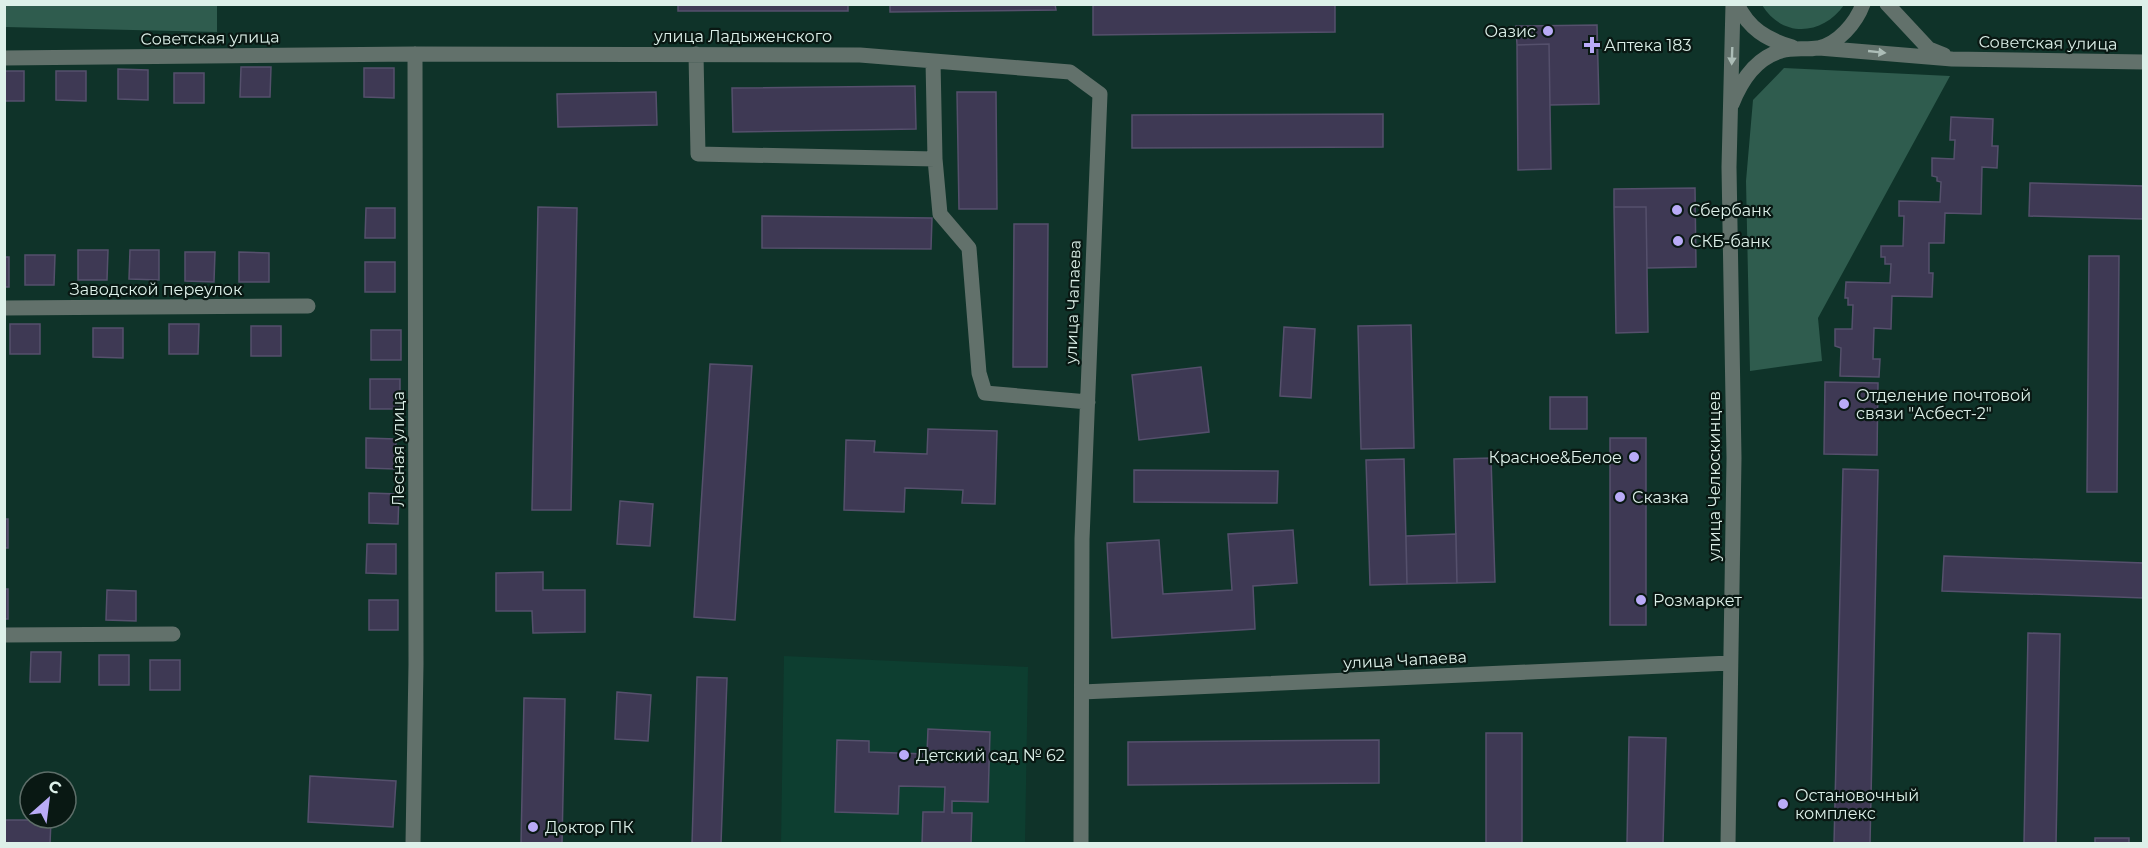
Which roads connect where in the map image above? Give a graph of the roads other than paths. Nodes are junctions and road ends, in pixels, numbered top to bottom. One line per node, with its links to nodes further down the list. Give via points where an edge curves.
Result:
1 (1735, 4): 4 (street, via 1757,32); 13 (street, улица Челюскинцев, one-way to 13)
2 (1863, 4): 5 (street, via 1851,26 1838,39)
3 (1887, 4): 9 (street, via 1929,49)
4 (1795, 48): 5 (street, Советская улица); 13 (street, via 1779,51 1753,68)
5 (1819, 48): 9 (street, Советская улица, one-way to 9)
6 (415, 54): 7 (street, улица Ладыженского); 8 (street, Советская улица); 22 (street, Лесная улица)
7 (696, 54): 10 (street, улица Ладыженского, via 860,55); 14 (street, via 698,154)
8 (4, 58)
9 (1952, 59): 11 (street, Советская улица)
10 (933, 61): 12 (street, улица Ладыженского); 14 (street)
11 (2144, 62)
12 (1070, 72): 17 (street, улица Чапаева, via 1100,94)
13 (1730, 108): 20 (street, улица Челюскинцев, via 1734,458)
14 (934, 159): 17 (street, via 940,214 969,248 979,373 985,393)
15 (309, 306): 16 (street, Заводской переулок)
16 (4, 308)
17 (1088, 402): 21 (street, улица Чапаева, via 1082,539)
18 (173, 634): 19 (street)
19 (4, 635)
20 (1730, 663): 21 (street, улица Чапаева); 24 (street, улица Челюскинцев)
21 (1082, 693): 23 (street, улица Чапаева)
22 (413, 843)
23 (1081, 843)
24 (1728, 843)

